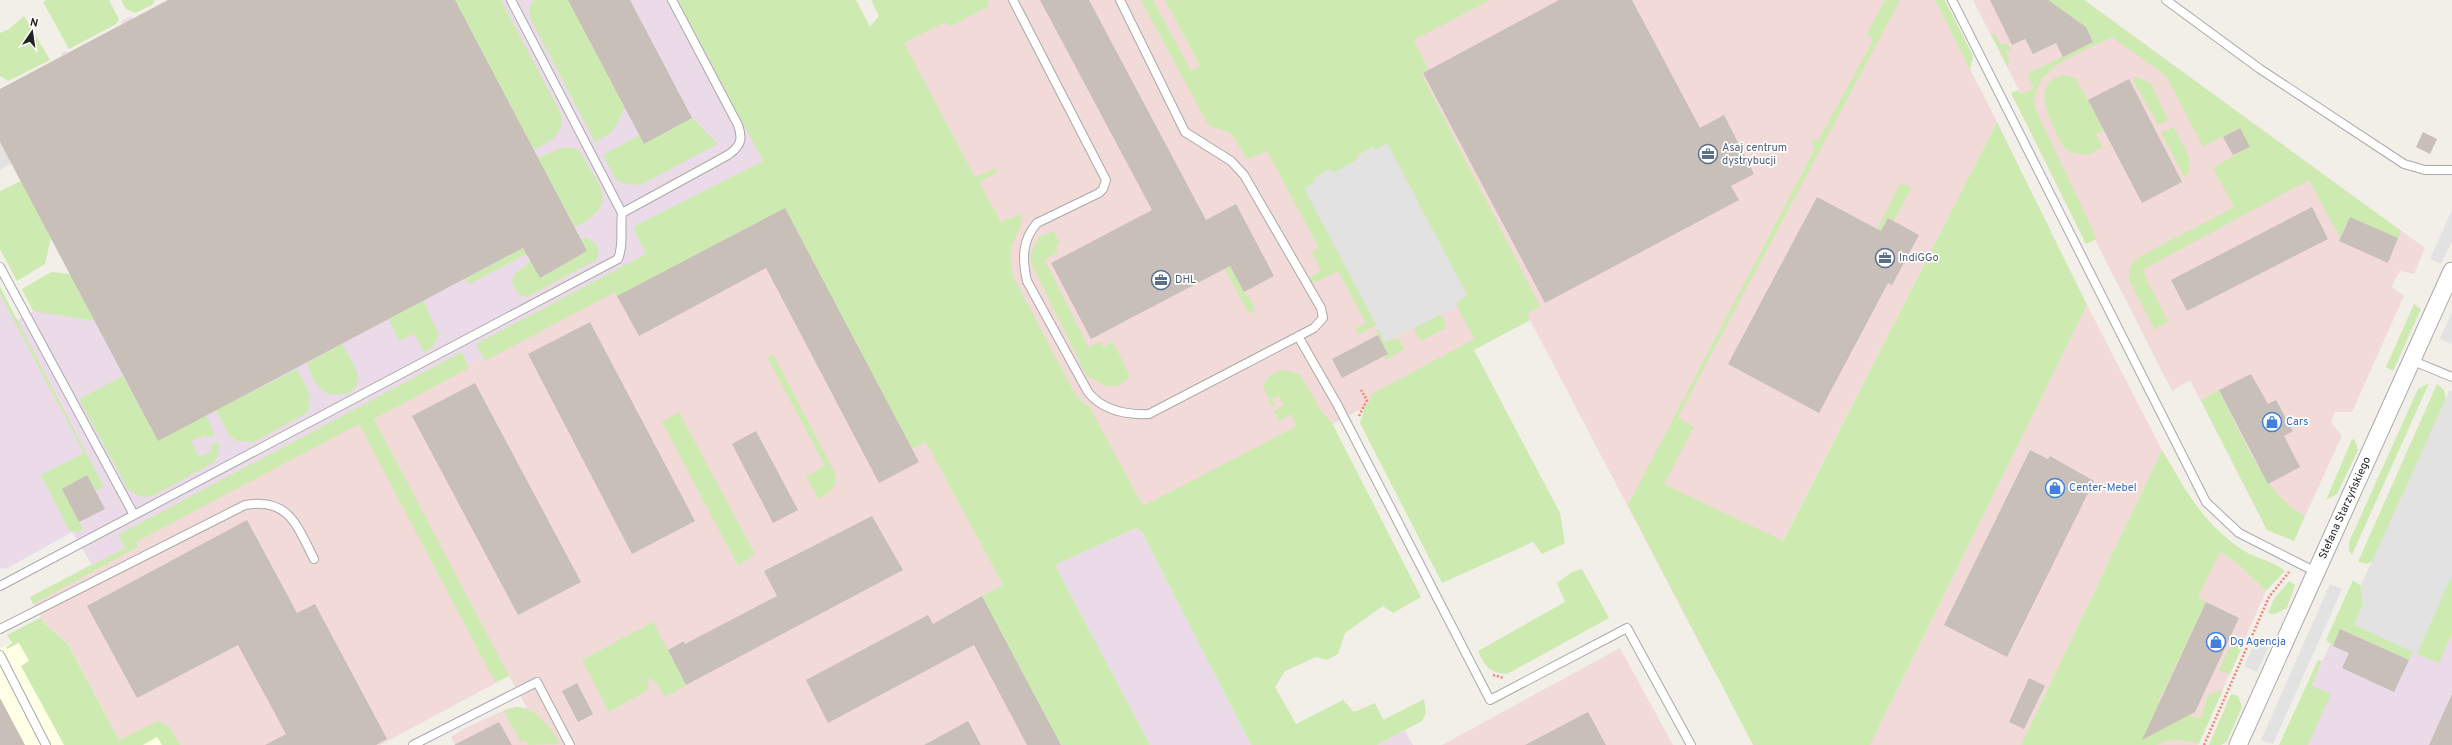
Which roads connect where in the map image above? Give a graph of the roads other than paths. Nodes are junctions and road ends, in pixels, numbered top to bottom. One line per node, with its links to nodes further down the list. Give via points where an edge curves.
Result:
1 (511, 0): 8 (lane)
2 (672, 0): 8 (lane, via 742,136 738,148)
3 (1013, 0): 11 (lane, via 1106,180 1099,193 1037,223 1031,230 1023,250 1027,281 1093,399 1118,412 1149,414)
4 (1120, 0): 11 (lane, via 1185,132 1231,161 1244,175 1320,308 1323,318 1319,324)
5 (1952, 0): 16 (lane, via 2206,502 2238,533)
6 (2166, 0): 7 (lane, via 2260,69 2404,164 2426,170)
7 (2452, 170)
8 (622, 213): 14 (lane, via 622,242 618,259)
9 (0, 267): 14 (lane)
10 (2452, 271): 12 (street, Stefana Starzyńskiego)
11 (1298, 336): 23 (lane, via 1341,411 1490,700 1627,628)
12 (2411, 360): 13 (lane); 16 (street, Stefana Starzyńskiego)
13 (2452, 378)
14 (134, 515): 17 (lane)
15 (314, 559): 18 (lane, via 295,522 284,510 260,502 245,505)
16 (2316, 572): 24 (street, Stefana Starzyńskiego)
17 (0, 586)
18 (0, 629)
19 (0, 655): 20 (lane)
20 (46, 745)
21 (413, 745): 22 (lane, via 537,682)
22 (570, 745)
23 (1692, 745)
24 (2238, 745)

